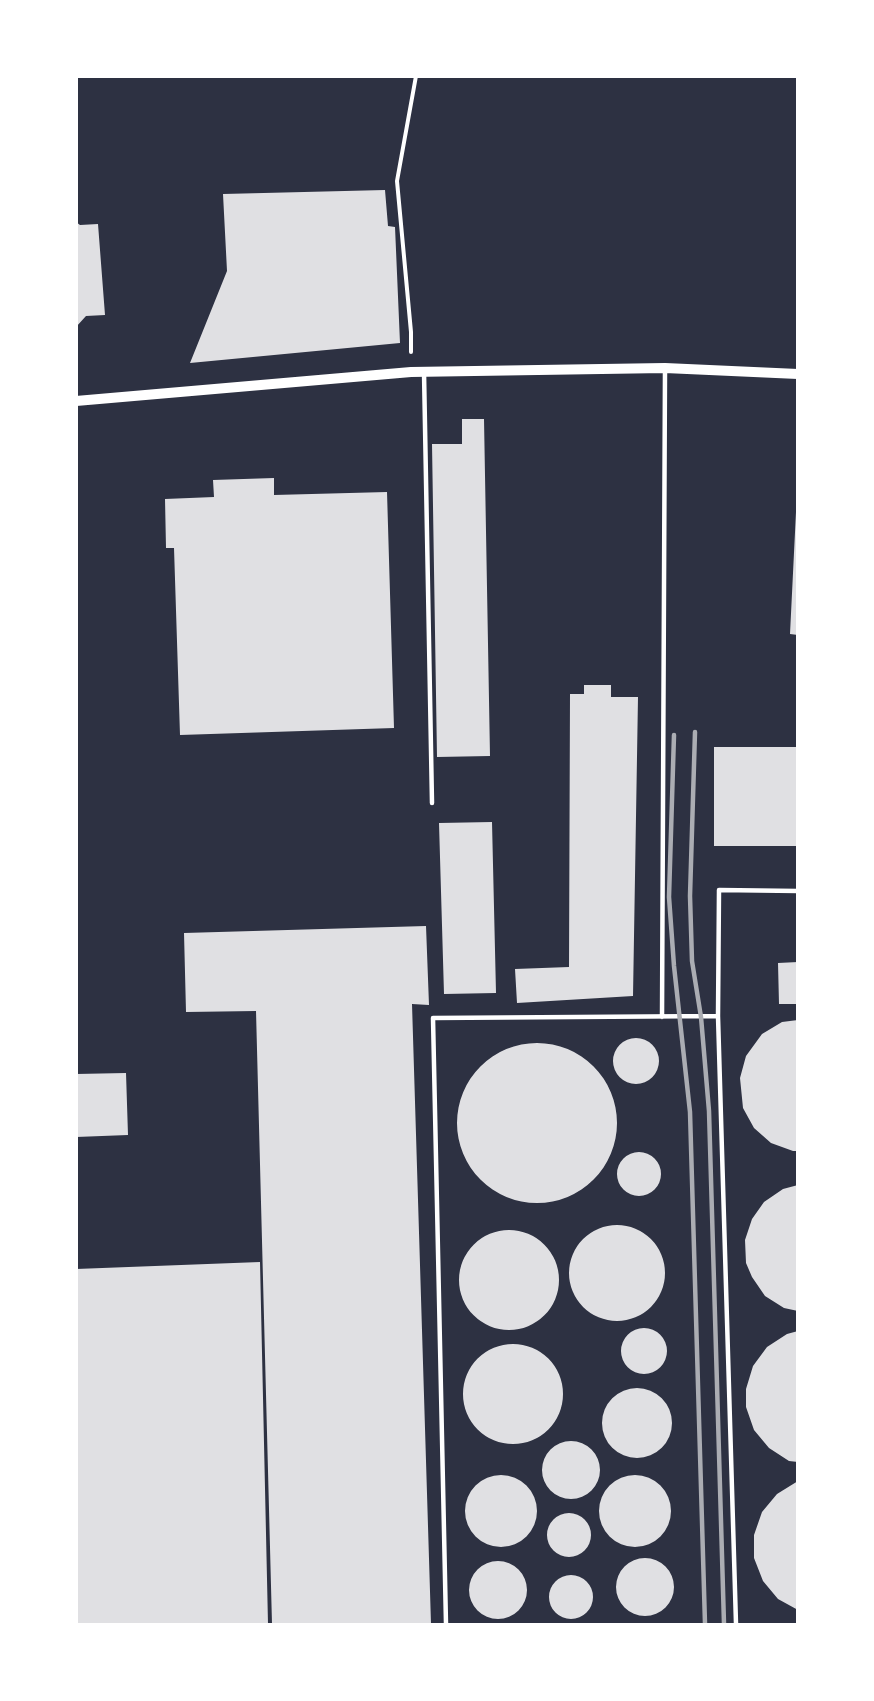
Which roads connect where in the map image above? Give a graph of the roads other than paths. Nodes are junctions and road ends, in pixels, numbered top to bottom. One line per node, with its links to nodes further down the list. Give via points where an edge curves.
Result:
1 (665, 368): 2 (street); 3 (street); 7 (lane)
2 (424, 372): 4 (street); 5 (lane)
3 (798, 374)
4 (76, 401)
5 (432, 803)
6 (798, 891): 8 (lane, via 719,890)
7 (663, 1017): 8 (lane); 9 (lane, via 433,1018)
8 (718, 1017): 10 (lane)
9 (446, 1624)
10 (736, 1624)

